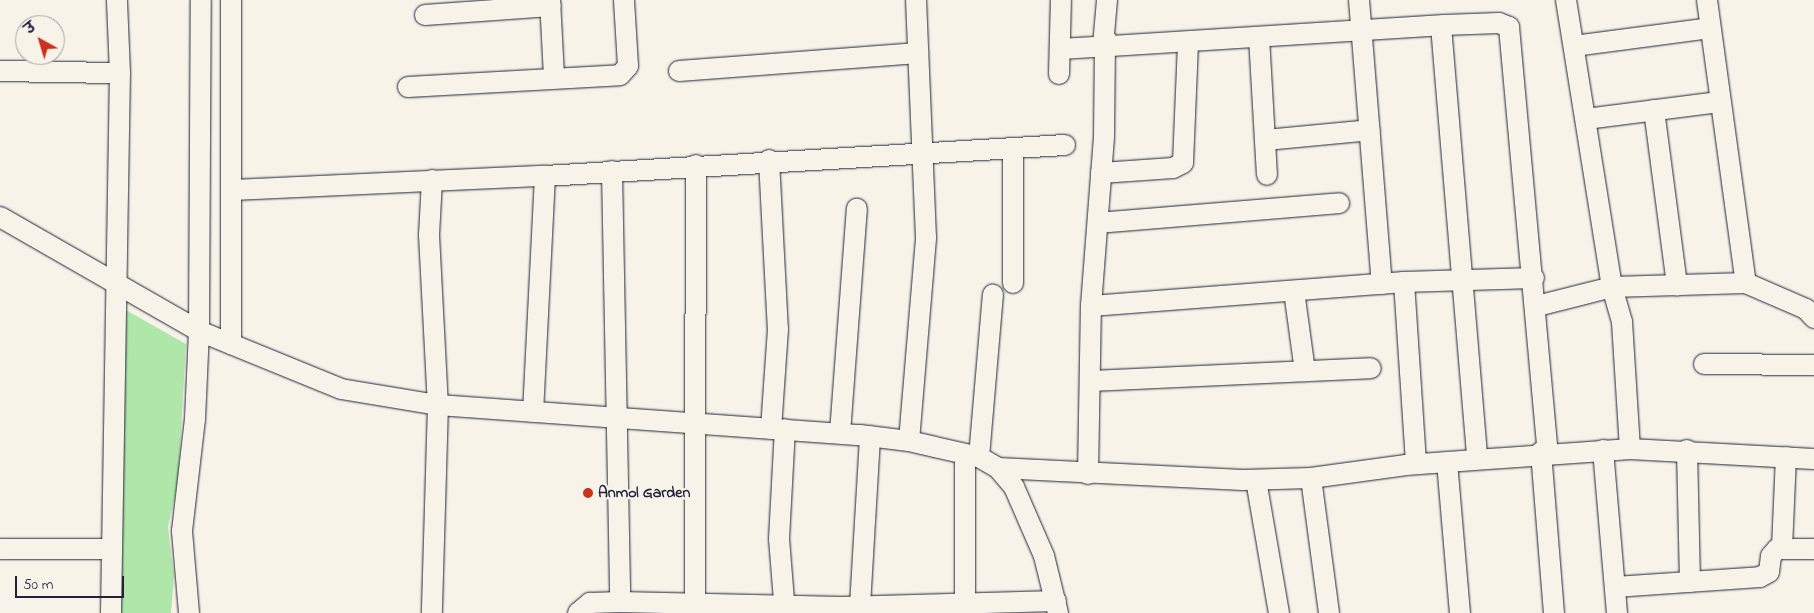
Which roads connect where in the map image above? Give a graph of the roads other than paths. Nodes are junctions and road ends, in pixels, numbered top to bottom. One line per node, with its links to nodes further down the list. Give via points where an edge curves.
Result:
1 (117, 0): 24 (street)
2 (201, 0): 62 (street)
3 (231, 0): 43 (street)
4 (624, 0): 26 (street, via 628,66 624,74)
5 (916, 0): 21 (street)
6 (1062, 0): 20 (street)
7 (1107, 0): 18 (street, via 1104,37)
8 (1360, 0): 15 (street)
9 (1566, 0): 19 (street)
10 (1707, 0): 14 (street)
11 (551, 3): 12 (street); 26 (street)
12 (425, 15)
13 (1441, 26): 15 (street); 48 (street, via 1499,23 1511,32); 49 (street)
14 (1710, 28): 19 (street); 28 (street)
15 (1362, 30): 16 (street); 31 (street)
16 (1259, 37): 17 (street); 32 (street)
17 (1188, 42): 18 (street); 39 (street, via 1183,163 1174,168)
18 (1108, 46): 20 (street); 39 (street)
19 (1574, 46): 30 (street)
20 (1060, 49): 25 (street)
21 (918, 53): 23 (street); 35 (street)
22 (0, 71): 24 (street)
23 (679, 71)
24 (120, 73): 54 (street)
25 (1059, 74)
26 (554, 77): 27 (street)
27 (408, 87)
28 (1719, 102): 29 (street); 52 (street)
29 (1654, 110): 30 (street); 55 (street)
30 (1586, 118): 56 (street)
31 (1370, 130): 32 (street); 53 (street)
32 (1265, 140): 40 (street)
33 (1065, 145): 34 (street)
34 (1013, 149): 35 (street); 50 (street)
35 (923, 152): 36 (street); 76 (street, via 926,238)
36 (769, 160): 37 (street); 73 (street, via 778,329)
37 (696, 165): 38 (street); 72 (street)
38 (612, 171): 41 (street); 71 (street)
39 (1101, 173): 47 (street)
40 (1267, 175)
41 (545, 176): 42 (street); 70 (street)
42 (432, 180): 43 (street); 69 (street, via 429,235)
43 (232, 190): 63 (street)
44 (1339, 203): 47 (street)
45 (857, 209): 74 (street)
46 (0, 217): 54 (street)
47 (1098, 223): 59 (street)
48 (1534, 278): 49 (street); 60 (street)
49 (1463, 280): 51 (street); 84 (street)
50 (1013, 282)
51 (1404, 282): 53 (street); 87 (street)
52 (1746, 283): 55 (street); 61 (street, via 1806,309)
53 (1382, 284): 57 (street)
54 (116, 285): 62 (street); 94 (street)
55 (1678, 286): 56 (street)
56 (1612, 287): 60 (street); 77 (street, via 1622,322)
57 (1294, 291): 59 (street); 67 (street)
58 (993, 295): 82 (street)
59 (1091, 306): 68 (street)
60 (1537, 306): 80 (street)
61 (1814, 318)
62 (199, 332): 63 (street); 105 (street, via 194,438 182,530)
63 (231, 344): 69 (street, via 341,389)
64 (1704, 364): 65 (street)
65 (1814, 364)
66 (1371, 368): 67 (street)
67 (1304, 371): 68 (street)
68 (1090, 381): 89 (street)
69 (438, 406): 70 (street); 106 (street)
70 (533, 412): 71 (street)
71 (618, 418): 72 (street); 98 (street)
72 (696, 423): 73 (street); 99 (street)
73 (778, 429): 74 (street); 101 (street, via 779,539)
74 (840, 433): 75 (street)
75 (870, 436): 76 (street); 102 (street)
76 (908, 441): 82 (street)
77 (1630, 449): 78 (street); 79 (street)
78 (1603, 450): 80 (street); 97 (street)
79 (1687, 450): 83 (street); 96 (street)
80 (1544, 452): 84 (street); 111 (street)
81 (1814, 453): 85 (street)
82 (972, 456): 88 (street); 103 (street)
83 (1786, 457): 85 (street); 92 (street)
84 (1477, 458): 86 (street)
85 (1814, 459)
86 (1447, 462): 87 (street); 110 (street)
87 (1416, 464): 90 (street)
88 (998, 468): 89 (street); 100 (street, via 1014,487 1044,556)
89 (1088, 474): 91 (street)
90 (1311, 478): 91 (street); 109 (street)
91 (1256, 480): 108 (street)
92 (1782, 548): 95 (street); 96 (street, via 1773,552 1769,572 1760,577)
93 (0, 549): 94 (street)
94 (112, 549): 104 (street)
95 (1814, 549)
96 (1690, 582): 97 (street)
97 (1615, 587): 112 (street)
98 (620, 602): 99 (street); 107 (street, via 590,603)
99 (695, 607): 101 (street)
100 (1057, 607): 103 (street)
101 (785, 608): 102 (street)
102 (870, 608): 103 (street)
103 (965, 609)
104 (111, 613)
105 (189, 613)
106 (432, 613)
107 (578, 613)
108 (1279, 613)
109 (1329, 613)
110 (1460, 613)
111 (1554, 613)
112 (1617, 613)

